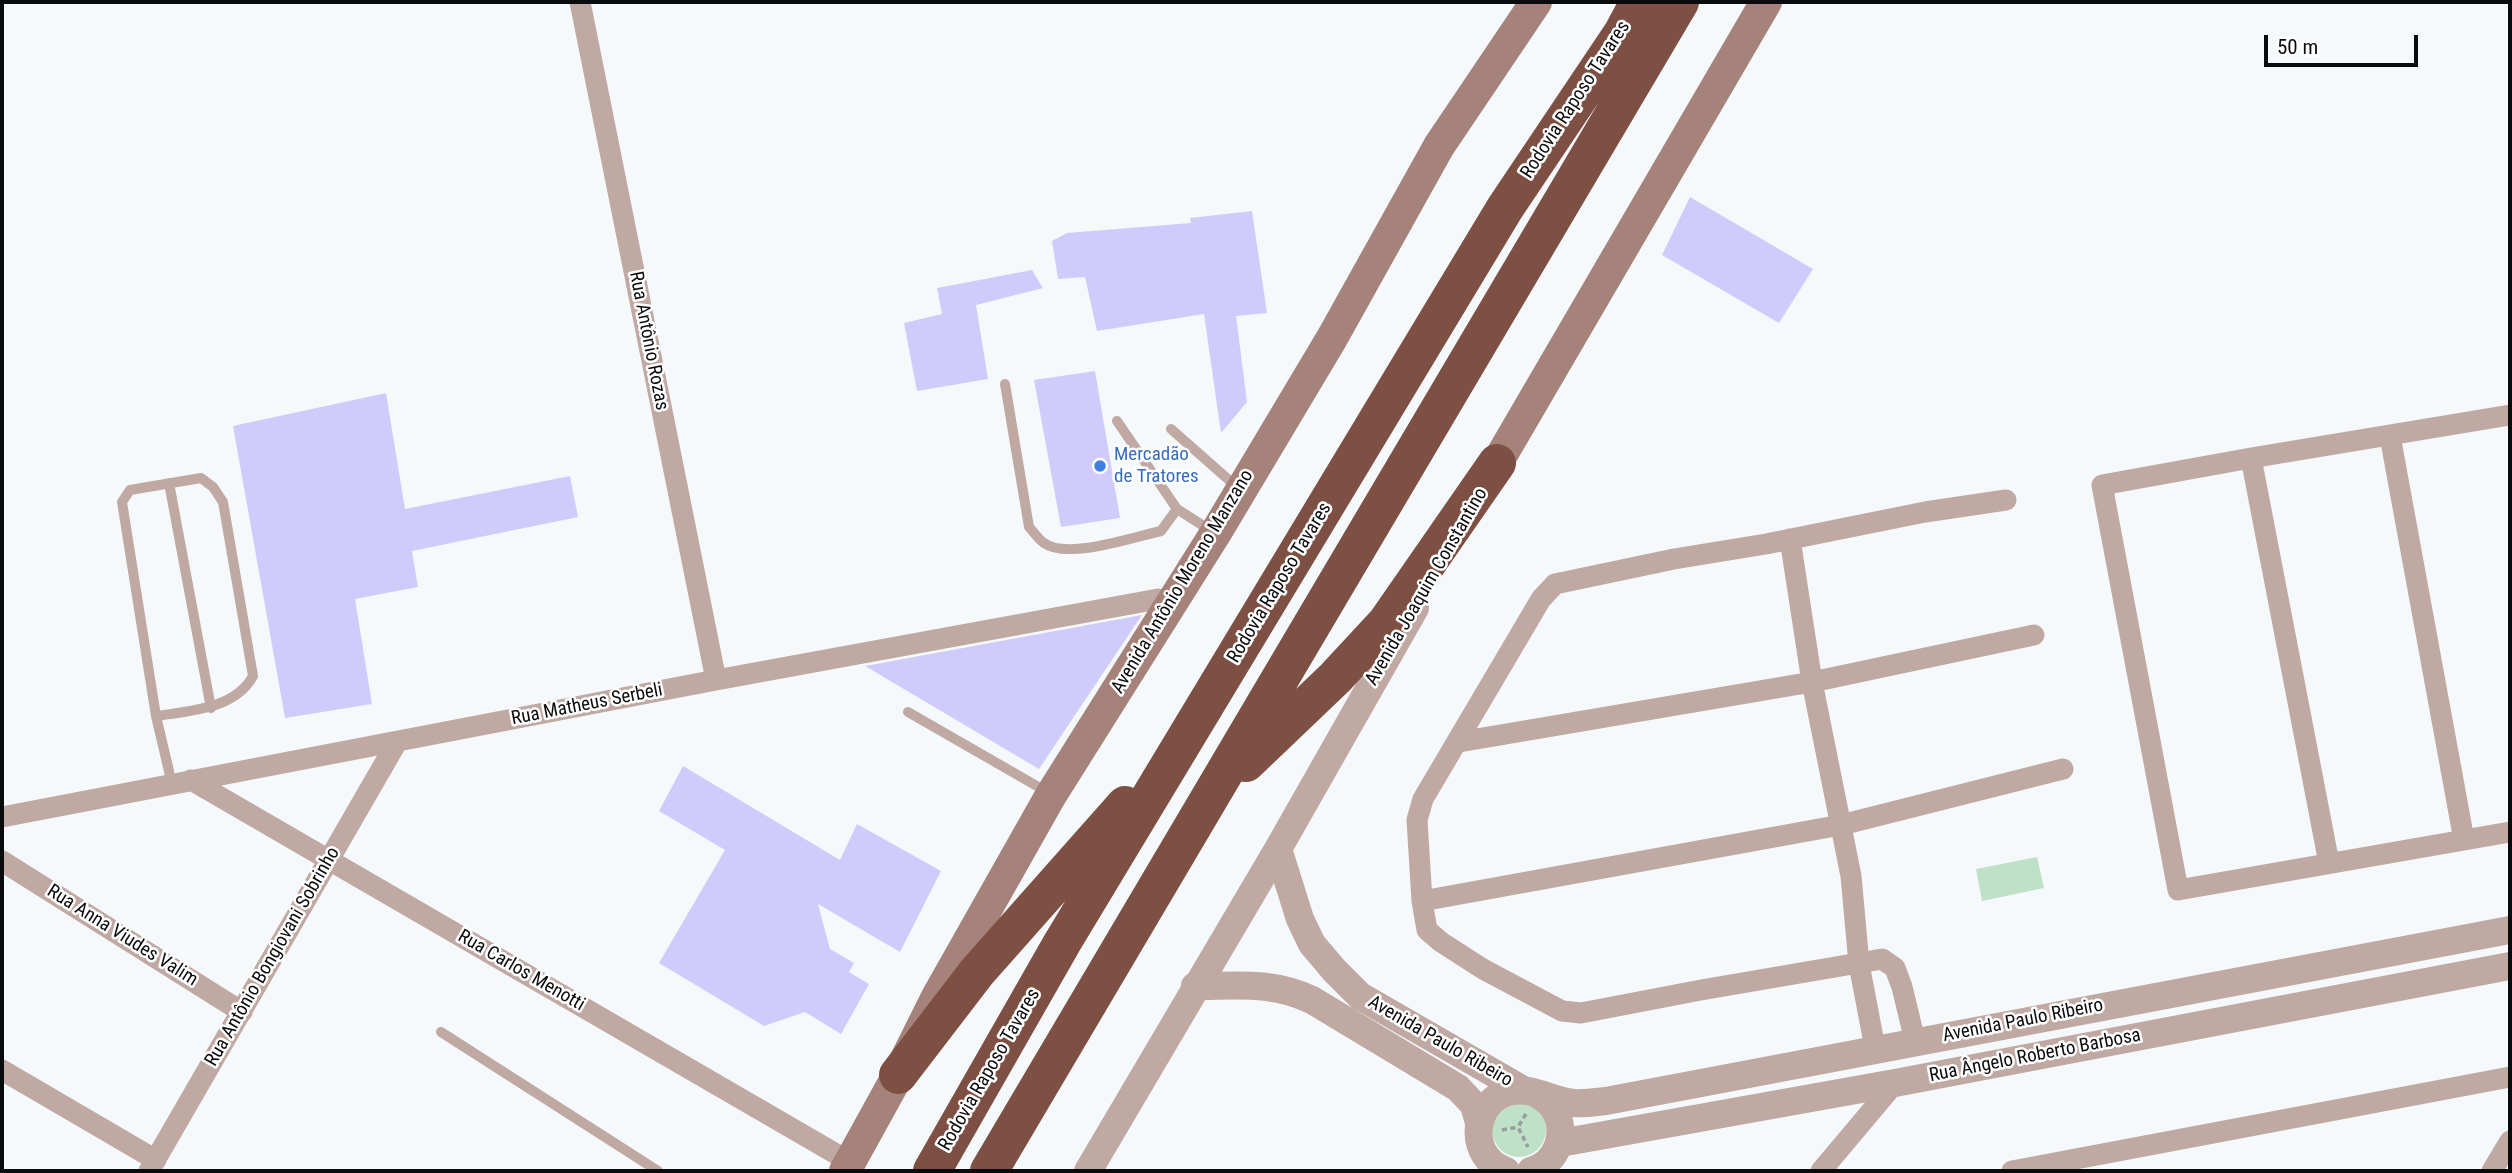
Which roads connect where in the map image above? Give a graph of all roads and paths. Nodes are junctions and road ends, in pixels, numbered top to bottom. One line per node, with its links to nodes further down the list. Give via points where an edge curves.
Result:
1 (580, 2): 22 (street, Rua Antônio Rozas)
2 (1536, 2): 14 (main road, Avenida Antônio Moreno Manzano, via 1439,146 1332,338)
3 (1639, 2): 19 (highway, Rodovia Raposo Tavares, via 1505,208)
4 (1681, 2): 32 (highway, Rodovia Raposo Tavares)
5 (1766, 2): 12 (main road, Avenida Joaquim Constantino)
6 (1005, 384): 16 (lane, via 1029,527 1045,545 1064,550 1092,547 1161,531)
7 (2510, 415): 10 (street)
8 (1117, 421): 16 (lane)
9 (1171, 429): 14 (lane)
10 (2390, 436): 11 (street); 36 (street)
11 (2251, 458): 40 (street); 40 (street, via 2102,485 2178,890)
12 (1497, 463): 32 (highway, via 1386,623); 37 (street, Avenida Joaquim Constantino)
13 (169, 483): 24 (lane); 24 (lane, via 201,478 223,502 253,676 247,688); 26 (lane, via 130,490 122,502)
14 (1240, 490): 17 (main road, Avenida Antônio Moreno Manzano)
15 (2006, 500): 18 (street)
16 (1177, 509): 17 (lane)
17 (1215, 534): 20 (main road, Avenida Antônio Moreno Manzano)
18 (1790, 539): 23 (street); 28 (street, via 1555,584 1541,599)
19 (1283, 576): 52 (highway, via 1132,798 976,972); 62 (highway, Rodovia Raposo Tavares, via 1062,943)
20 (1173, 604): 22 (street, Rua Matheus Serbeli, via 1158,599); 31 (main road, Avenida Antônio Moreno Manzano)
21 (2034, 635): 23 (street)
22 (716, 680): 27 (street, Rua Matheus Serbeli)
23 (1812, 682): 28 (street); 34 (street)
24 (211, 708): 26 (lane)
25 (908, 712): 31 (lane)
26 (156, 716): 30 (lane)
27 (397, 742): 30 (street, Rua Matheus Serbeli); 38 (street, Rua Antônio Bongiovani Sobrinho)
28 (1459, 742): 41 (street, via 1418,814)
29 (2063, 769): 34 (street)
30 (181, 782): 33 (street, Rua Matheus Serbeli); 38 (street, Rua Carlos Menotti)
31 (1051, 795): 52 (main road, Avenida Antônio Moreno Manzano)
32 (1212, 796): 50 (highway, Rodovia Raposo Tavares)
33 (2, 817)
34 (1841, 825): 41 (street); 43 (street)
35 (2510, 832): 36 (street)
36 (2464, 840): 40 (street)
37 (1278, 849): 45 (street, Avenida Joaquim Constantino); 55 (street, Avenida Paulo Ribeiro, via 1312,944 1360,996)
38 (330, 860): 46 (street, Rua Antônio Bongiovani Sobrinho); 60 (street, Rua Carlos Menotti)
39 (2, 861): 46 (street, Rua Anna Viudes Valim)
40 (2329, 863)
41 (1422, 901): 43 (street, via 1433,936 1483,969 1569,1013)
42 (2510, 930): 48 (street, Avenida Paulo Ribeiro)
43 (1859, 964): 48 (street, via 1882,959 1895,968); 49 (street)
44 (2510, 966): 54 (street, Rua Ângelo Roberto Barbosa)
45 (1195, 986): 56 (street, Avenida Paulo Ribeiro, via 1290,989 1458,1088 1474,1105); 65 (street, Avenida Joaquim Constantino)
46 (242, 1012): 59 (street, Rua Antônio Bongiovani Sobrinho)
47 (441, 1032): 61 (lane)
48 (1915, 1041): 49 (street, Avenida Paulo Ribeiro)
49 (1875, 1048): 55 (street, Avenida Paulo Ribeiro, via 1606,1101 1574,1104)
50 (1059, 1055): 63 (highway, Rodovia Raposo Tavares); 64 (highway)
51 (2, 1070): 59 (street)
52 (898, 1075): 60 (main road, Avenida Antônio Moreno Manzano)
53 (2510, 1077): 68 (street)
54 (1895, 1083): 58 (street, Rua Ângelo Roberto Barbosa); 67 (street)
55 (1530, 1092): 56 (street, via 1508,1091 1494,1098); 58 (path, via 1518,1127); 58 (street, via 1552,1106 1561,1123)
56 (1479, 1123): 66 (street, Avenida Paulo Ribeiro, via 1483,1151)
57 (2510, 1141): 69 (street)
58 (1547, 1162)
59 (153, 1166)
60 (848, 1166)
61 (651, 1169)
62 (932, 1171)
63 (989, 1171)
64 (1007, 1171)
65 (1088, 1171)
66 (1506, 1171)
67 (1821, 1171)
68 (2012, 1171)
69 (2492, 1171)

